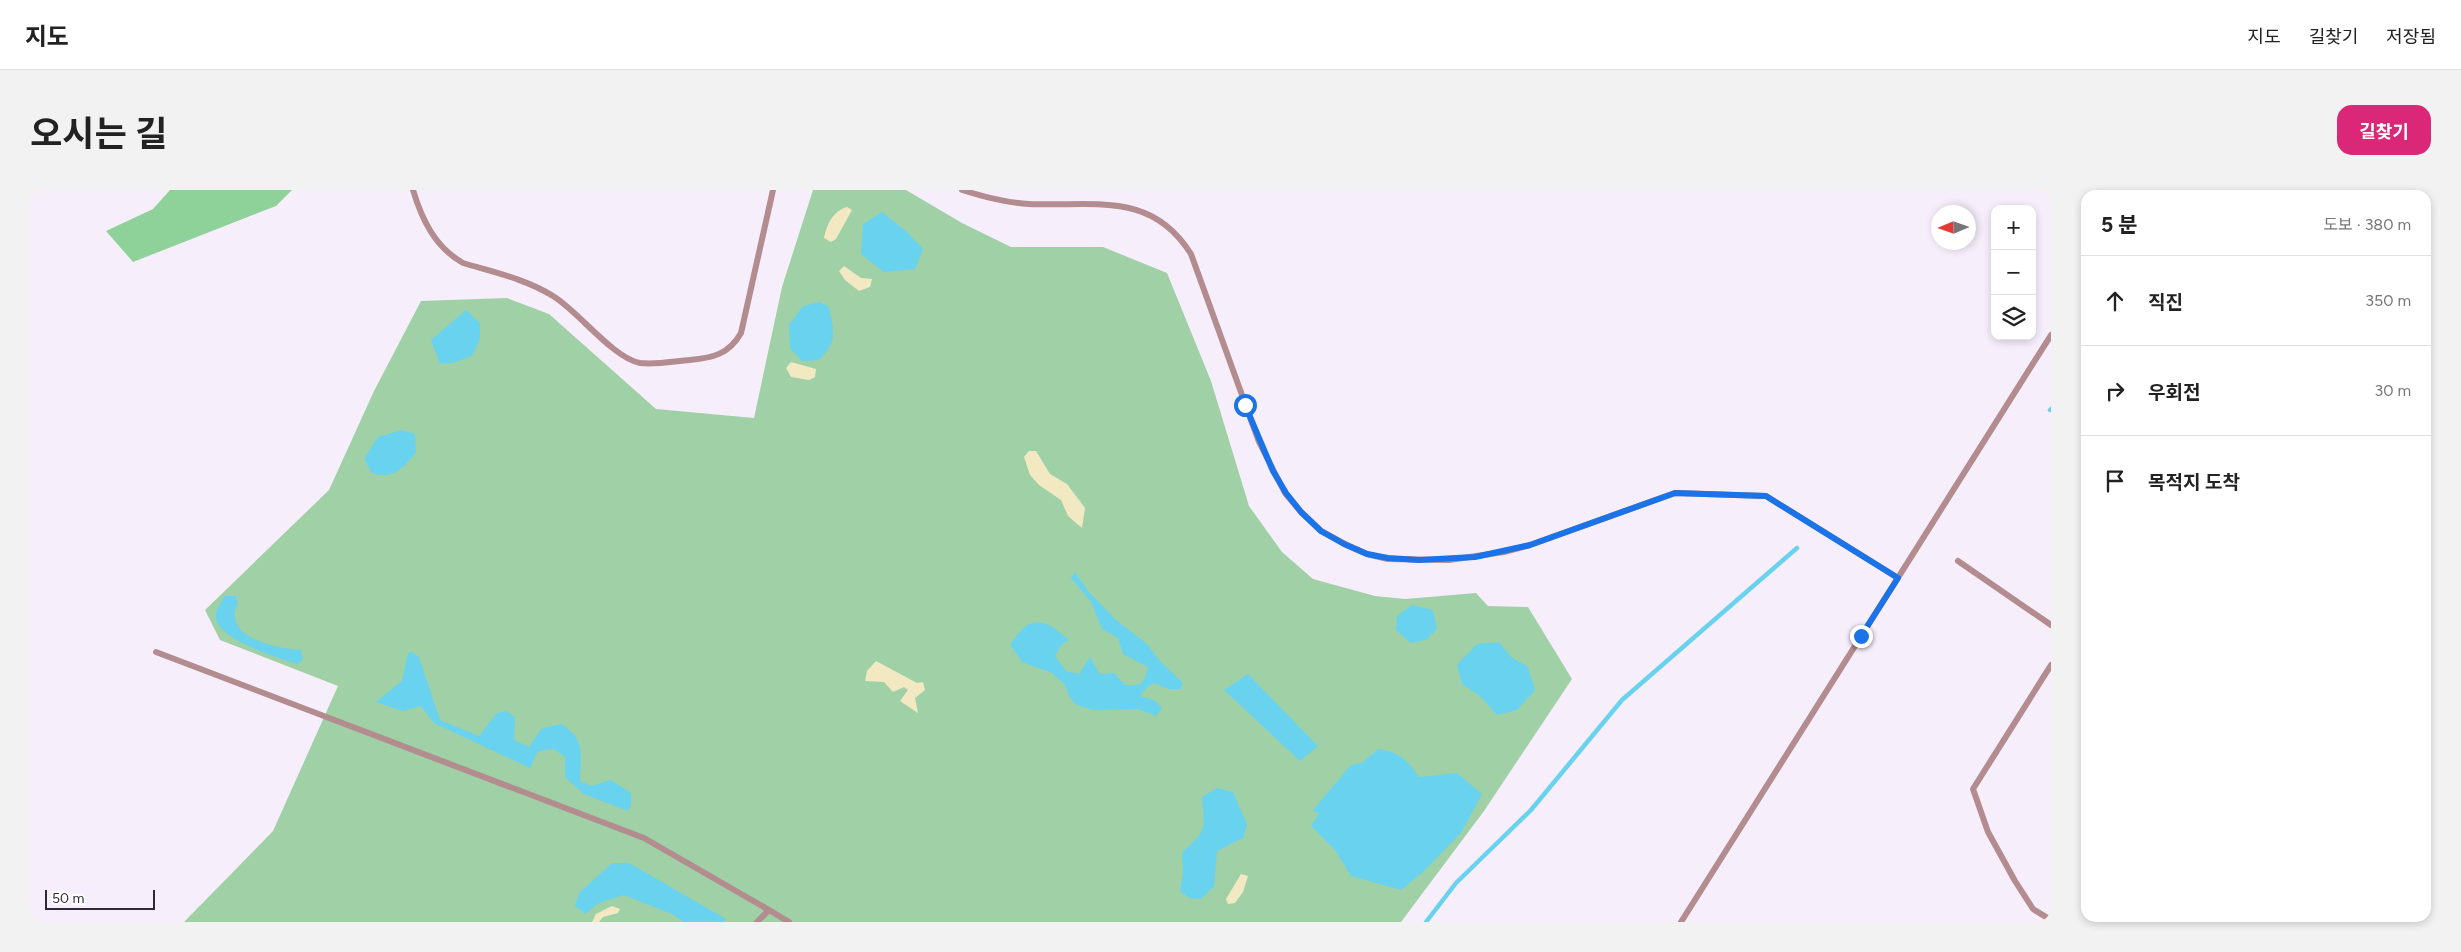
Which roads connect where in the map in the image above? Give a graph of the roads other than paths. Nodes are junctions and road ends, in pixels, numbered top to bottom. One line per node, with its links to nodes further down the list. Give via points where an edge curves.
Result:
1 (412, 190): 2 (lane, via 432,236 452,257 538,287 554,296 622,354 647,363 713,357 726,351 737,339)
2 (773, 190)
3 (962, 190): 6 (lane, via 1014,203 1086,202 1126,206 1145,211 1169,226 1191,254 1255,433 1273,471 1301,512 1321,531 1352,548 1388,558 1448,560 1475,557 1530,545 1675,493 1766,496)
4 (2051, 335): 6 (lane)
5 (1958, 561): 7 (lane)
6 (1898, 578): 14 (lane)
7 (2051, 625)
8 (156, 652): 10 (lane, via 644,838)
9 (2051, 665): 11 (lane, via 1973,789 1988,832 2016,881 2034,909)
10 (769, 910): 12 (lane); 13 (lane)
11 (2051, 920)
12 (757, 922)
13 (789, 922)
14 (1682, 922)

